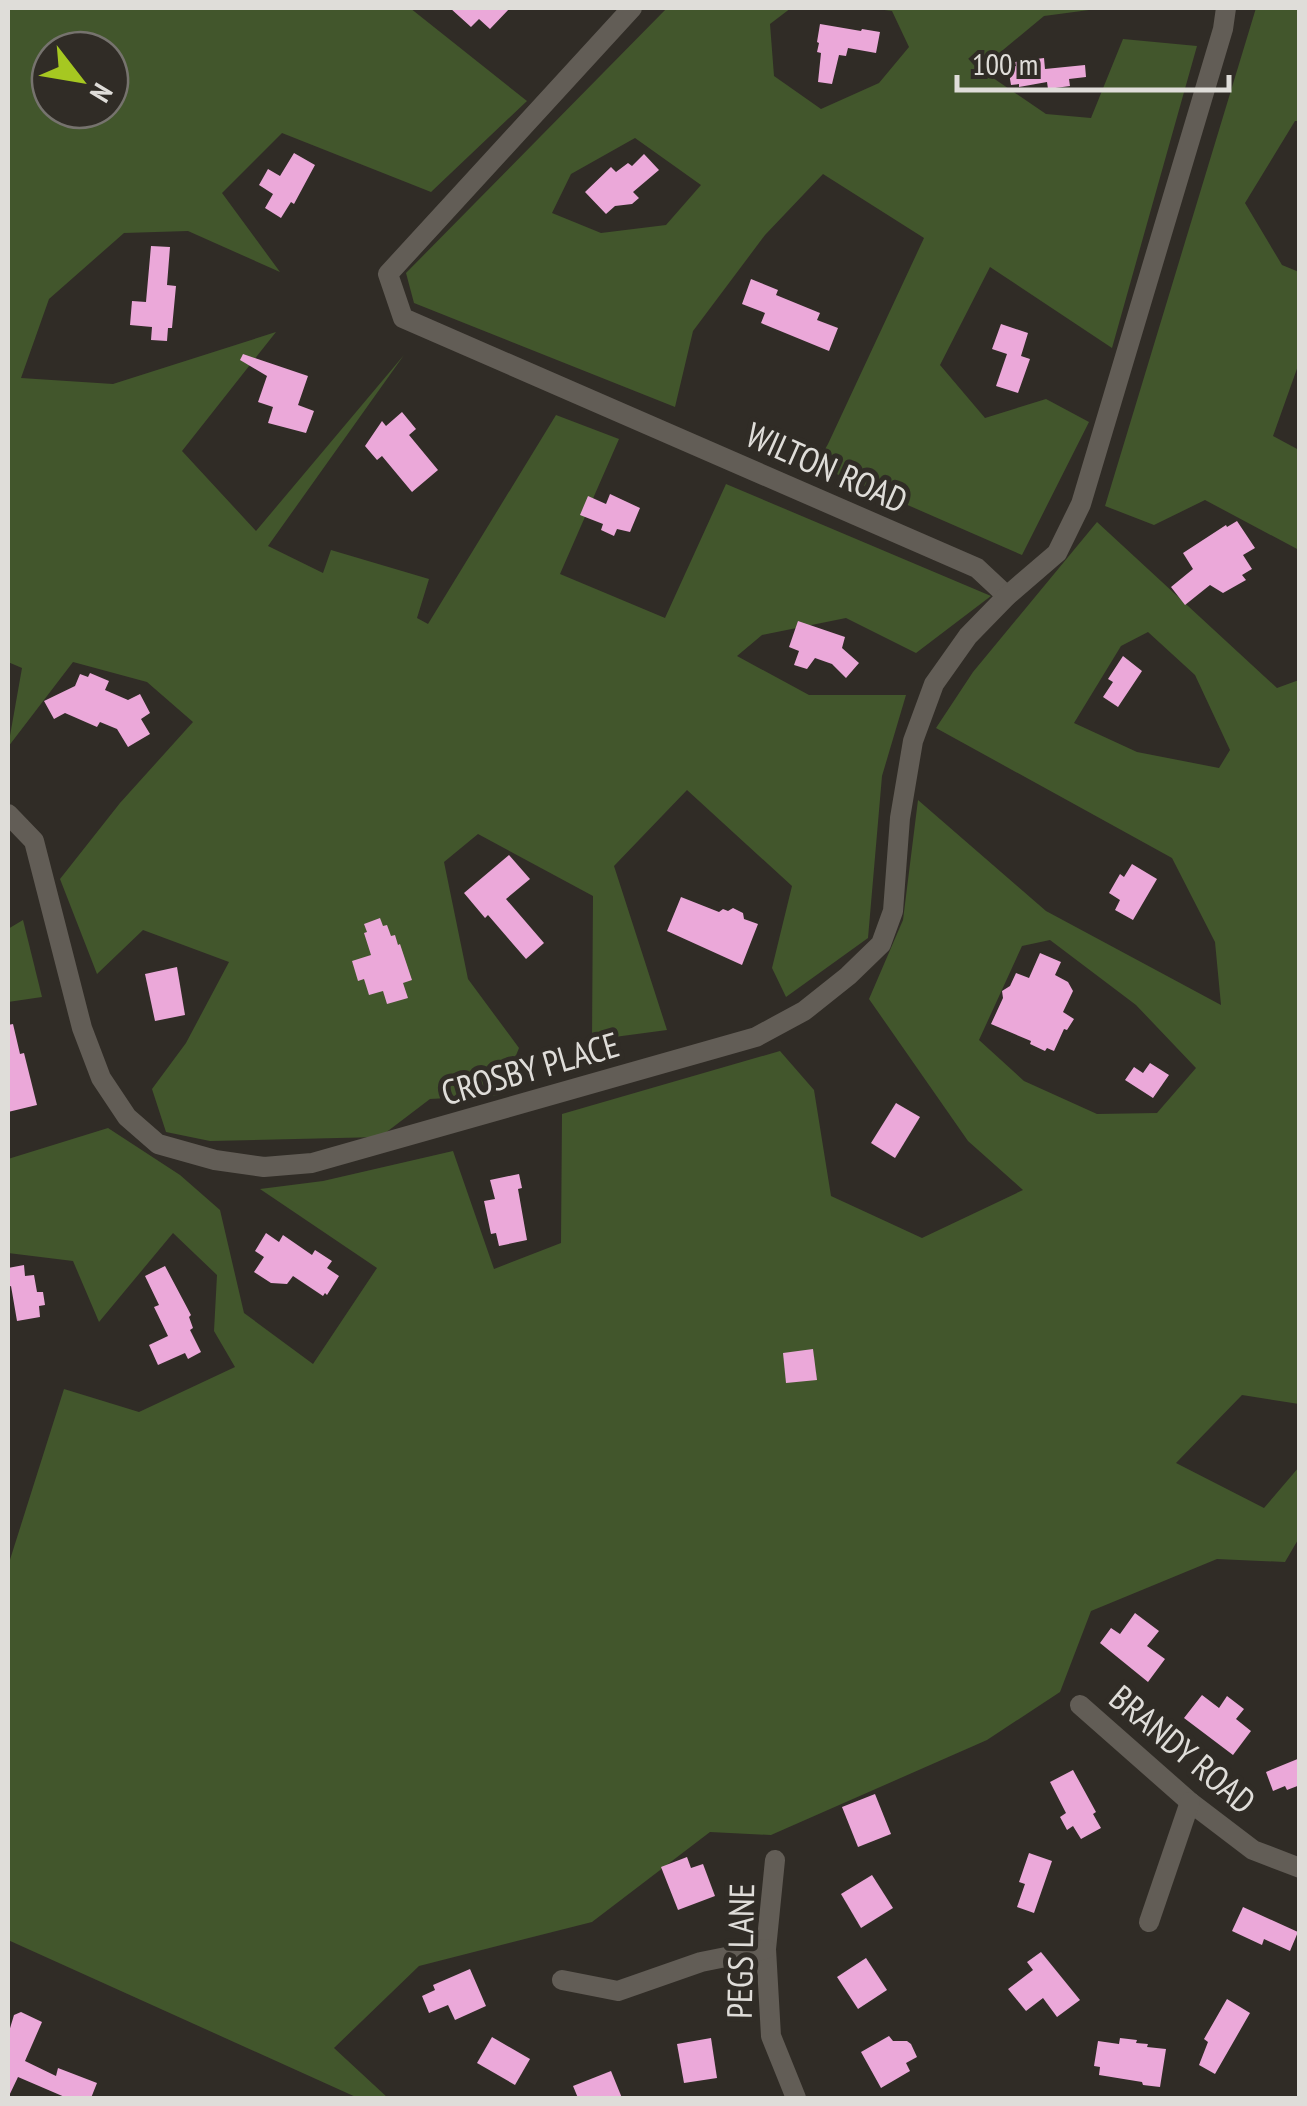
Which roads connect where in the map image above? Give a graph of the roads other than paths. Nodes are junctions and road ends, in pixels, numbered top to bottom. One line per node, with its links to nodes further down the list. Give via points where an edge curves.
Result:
1 (632, 8): 3 (street, WILTON ROAD, via 388,274 403,318 977,568)
2 (1226, 8): 3 (street, via 1081,504 1058,553)
3 (1008, 596): 4 (street, CROSBY PLACE, via 934,684 913,741 894,911 880,944 848,976 756,1037 312,1163 264,1167 215,1160 158,1144 127,1117 101,1078 82,1028 34,841)
4 (8, 814)
5 (1080, 1705): 6 (street, BRANDY ROAD)
6 (1190, 1802): 8 (street, BRANDY ROAD, via 1253,1850); 9 (street)
7 (775, 1860): 10 (street, PEGS LANE)
8 (1300, 1868)
9 (1149, 1922)
10 (766, 1950): 11 (street, via 701,1962 618,1992); 12 (street, PEGS LANE, via 771,2036)
11 (562, 1980)
12 (796, 2098)

